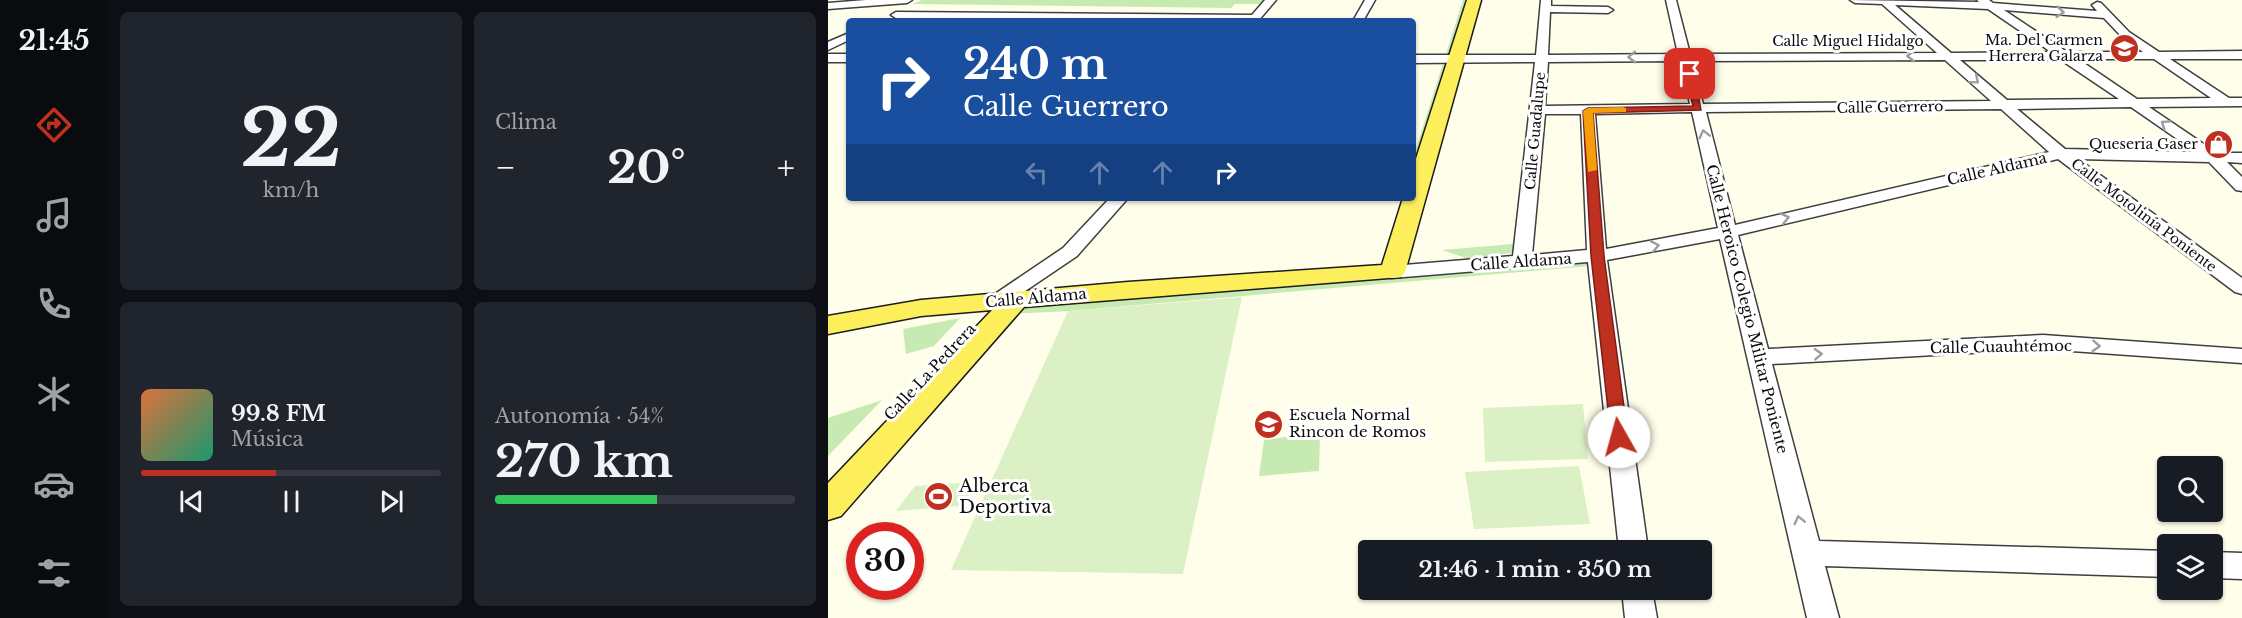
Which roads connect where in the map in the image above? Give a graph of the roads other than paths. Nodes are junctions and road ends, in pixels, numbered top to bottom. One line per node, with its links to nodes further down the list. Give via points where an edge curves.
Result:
1 (1271, 0): 20 (street)
2 (1370, 0): 21 (street)
3 (1462, 0): 31 (main road)
4 (1474, 0): 31 (main road)
5 (1671, 0): 28 (street, Calle Heroico Colegio Militar Poniente)
6 (1855, 0): 8 (street)
7 (2093, 0): 16 (street)
8 (1884, 1): 10 (street); 26 (street, Calle Motolinía Poniente)
9 (912, 3): 12 (street); 15 (street)
10 (1986, 3): 16 (street, one-way to 16); 27 (street)
11 (1545, 4): 14 (street); 32 (street, Calle Guadalupe)
12 (828, 6)
13 (1041, 8): 19 (street)
14 (1608, 11)
15 (896, 15): 17 (street); 18 (street)
16 (2104, 15): 24 (street)
17 (890, 18)
18 (990, 18)
19 (1024, 18)
20 (1255, 18)
21 (1360, 18)
22 (846, 37): 23 (street)
23 (828, 46)
24 (2154, 55): 25 (street, Calle Miguel Hidalgo); 27 (street, Calle Miguel Hidalgo); 34 (street)
25 (2242, 55)
26 (1946, 56): 27 (street, Calle Miguel Hidalgo); 28 (street, Calle Miguel Hidalgo, one-way to 28); 37 (street, Calle Motolinía Poniente, one-way to 37)
27 (2066, 56): 36 (street)
28 (1685, 57): 32 (street, Calle Miguel Hidalgo, one-way to 32); 38 (street, Calle Heroico Colegio Militar Poniente)
29 (828, 58): 30 (street)
30 (846, 58)
31 (1448, 58): 32 (street, Calle Miguel Hidalgo); 33 (street); 41 (main road); 45 (main road)
32 (1541, 58): 39 (street, Calle Guadalupe)
33 (1416, 59)
34 (2226, 102): 35 (street, Calle Guerrero); 36 (street, Calle Guerrero)
35 (2242, 102)
36 (2136, 104): 37 (street, Calle Guerrero); 43 (street, one-way to 36)
37 (2005, 106): 38 (street, Calle Guerrero); 42 (street, Calle Motolinía Poniente)
38 (1698, 108): 40 (street, Calle Guerrero); 50 (street, Calle Heroico Colegio Militar Poniente, one-way to 38)
39 (1538, 110): 40 (street, Calle Guerrero); 52 (street, Calle Guadalupe)
40 (1588, 111): 51 (street)
41 (1416, 144)
42 (2061, 154): 43 (street, Calle Aldama); 50 (street, Calle Aldama, one-way to 42); 54 (street, Calle Motolinía Poniente)
43 (2213, 157): 44 (street, Calle Aldama); 46 (street)
44 (2242, 158)
45 (1416, 165)
46 (2242, 186)
47 (1116, 201): 55 (street, Calle La Pedrera, via 1070,252)
48 (1398, 201): 53 (main road)
49 (1405, 201): 53 (main road)
50 (1728, 232): 51 (street, Calle Aldama, one-way to 50); 58 (street, Calle Heroico Colegio Militar Poniente)
51 (1598, 256): 52 (street, Calle Aldama); 61 (street)
52 (1522, 262): 53 (street, Calle Aldama)
53 (1384, 272): 55 (main road, Calle Aldama)
54 (2242, 288)
55 (1005, 302): 56 (main road, Calle Aldama, via 921,308); 59 (main road, Calle La Pedrera); 60 (main road, Calle La Pedrera)
56 (828, 325)
57 (2242, 356): 58 (street, Calle Cuauhtémoc, one-way to 57, via 2043,342)
58 (1759, 357): 62 (street, Calle Heroico Colegio Militar Poniente, one-way to 58)
59 (828, 481)
60 (828, 506)
61 (1632, 540)
62 (1807, 554): 63 (street); 68 (street, Calle Heroico Colegio Militar Poniente)
63 (2157, 564)
64 (2223, 565): 65 (street)
65 (2242, 566)
66 (1639, 600): 67 (street)
67 (1641, 618)
68 (1823, 618)

